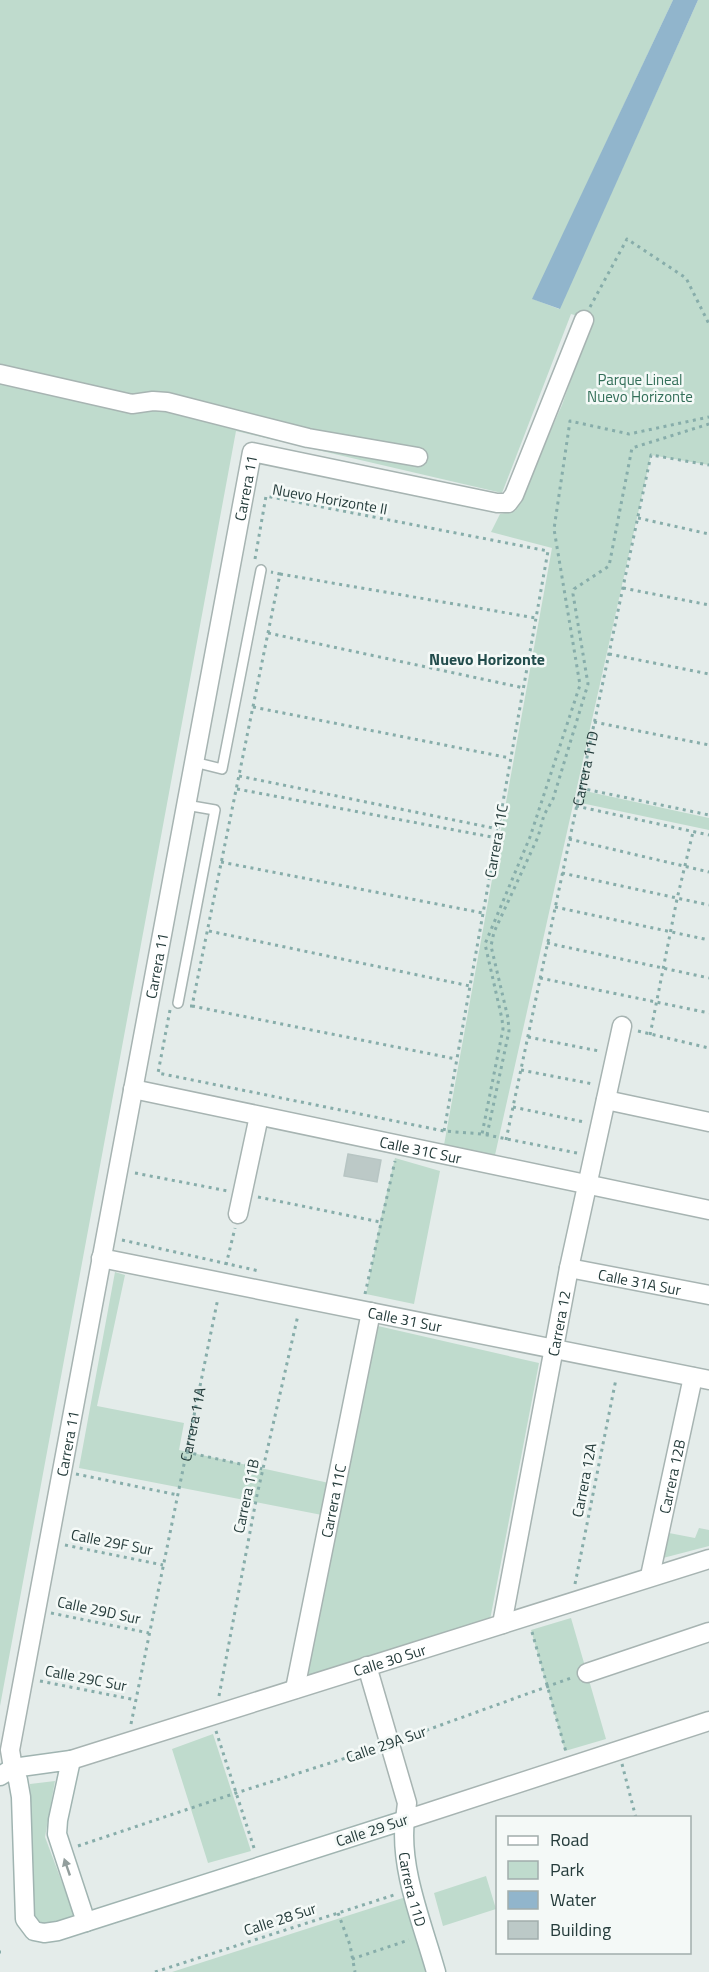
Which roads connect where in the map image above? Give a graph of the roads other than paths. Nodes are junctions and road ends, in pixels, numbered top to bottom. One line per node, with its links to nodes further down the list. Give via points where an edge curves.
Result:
1 (584, 320): 5 (street, Carrera 11, via 508,503 252,452)
2 (0, 374): 3 (street, via 132,404 166,402 308,438)
3 (418, 457)
4 (261, 570): 5 (lane, via 222,769)
5 (194, 762): 6 (street, Carrera 11)
6 (186, 805): 7 (lane, via 214,810); 9 (street, Carrera 11)
7 (178, 1003)
8 (622, 1026): 10 (street, Carrera 12)
9 (133, 1089): 11 (street, Calle 31C Sur); 16 (street, Carrera 11)
10 (606, 1100): 12 (street); 13 (street, Carrera 12)
11 (259, 1116): 13 (street, Calle 31C Sur); 15 (street)
12 (709, 1122)
13 (587, 1185): 14 (street, Calle 31C Sur); 17 (street, Carrera 12)
14 (709, 1210)
15 (238, 1214)
16 (101, 1258): 19 (street, Calle 31 Sur, via 224,1273 301,1298); 31 (street, Carrera 11)
17 (569, 1268): 18 (street, Calle 31A Sur); 20 (street, Carrera 12)
18 (709, 1295)
19 (371, 1312): 20 (street, Calle 31 Sur); 28 (street, Carrera 11C)
20 (554, 1349): 21 (street, Calle 31 Sur); 24 (street, Carrera 12)
21 (701, 1379): 23 (street, Carrera 12B)
22 (709, 1559): 23 (street, Calle 30 Sur)
23 (650, 1576): 24 (street, Calle 30 Sur)
24 (502, 1624): 26 (street, Calle 30 Sur)
25 (709, 1632): 27 (street)
26 (367, 1666): 28 (street, Calle 30 Sur); 32 (street, Carrera 11D, via 406,1803)
27 (587, 1672)
28 (295, 1689): 30 (street, Calle 30 Sur, via 215,1708)
29 (709, 1721): 32 (street, Calle 29 Sur)
30 (71, 1760): 31 (street, Calle 30 Sur); 33 (street, one-way to 30, via 57,1834)
31 (4, 1769): 34 (street, Carrera 11, via 18,1780 25,1919)
32 (405, 1820): 33 (street, Calle 29 Sur); 35 (street, Carrera 11D, via 402,1841)
33 (86, 1923): 34 (street, Calle 29 Sur, via 58,1931)
34 (34, 1931)
35 (436, 1972)

